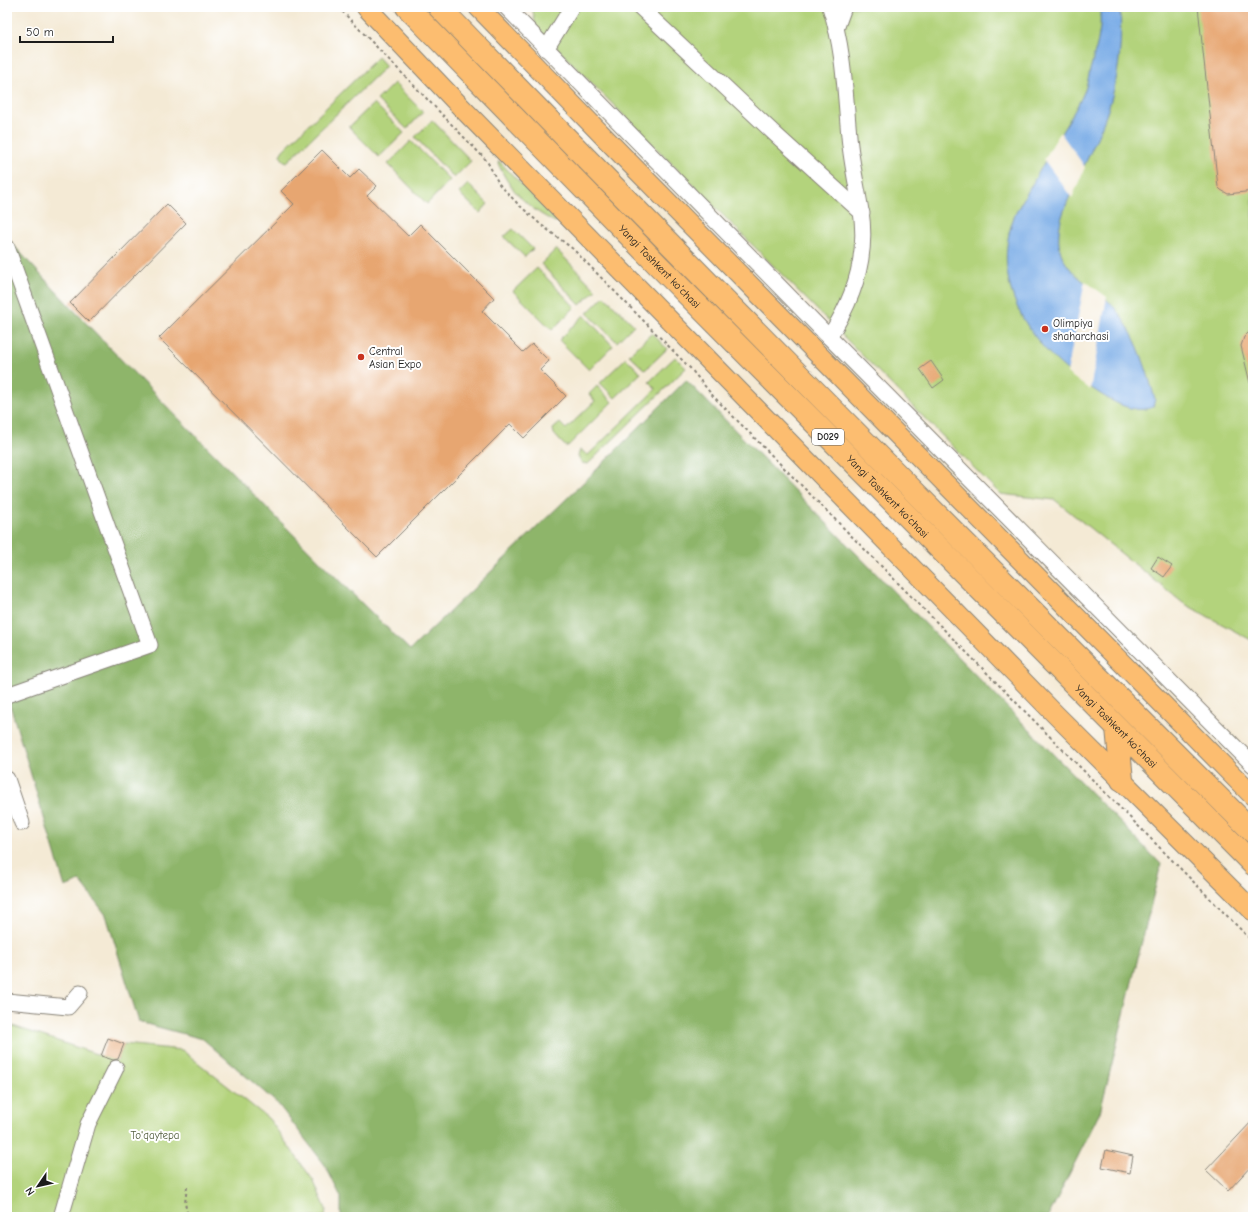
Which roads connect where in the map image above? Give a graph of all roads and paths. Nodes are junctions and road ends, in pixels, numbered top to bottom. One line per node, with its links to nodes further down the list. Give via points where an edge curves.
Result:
1 (338, 7): 26 (path, via 486,161 499,184 517,203 573,249 690,368 719,402)
2 (366, 7): 20 (main road, via 461,107)
3 (407, 7): 17 (highway, Yangi Toshkent ko‘chasi / D029, via 665,272)
4 (439, 7): 23 (highway, Yangi Toshkent ko‘chasi / D029)
5 (478, 7): 21 (main road)
6 (506, 7): 12 (lane)
7 (572, 7): 12 (lane)
8 (640, 7): 13 (lane)
9 (830, 7): 11 (lane)
10 (844, 7): 11 (lane)
11 (836, 29): 13 (lane, via 849,140)
12 (546, 49): 15 (lane)
13 (862, 213): 15 (lane, via 859,271 841,319)
14 (7, 248): 16 (lane, via 150,645)
15 (829, 337): 18 (lane)
16 (7, 695)
17 (1117, 728): 20 (highway); 24 (highway, Yangi Toshkent ko‘chasi / D029)
18 (1253, 765)
19 (7, 780): 22 (lane)
20 (1122, 780): 25 (main road)
21 (1253, 796)
22 (22, 823)
23 (1253, 832)
24 (1253, 864)
25 (1253, 911)
26 (1253, 942)
27 (80, 993): 28 (lane, via 68,1007)
28 (7, 1001)
29 (116, 1068): 31 (lane, via 88,1124)
30 (187, 1187): 32 (path, via 185,1203)
31 (61, 1217)
32 (188, 1217)

